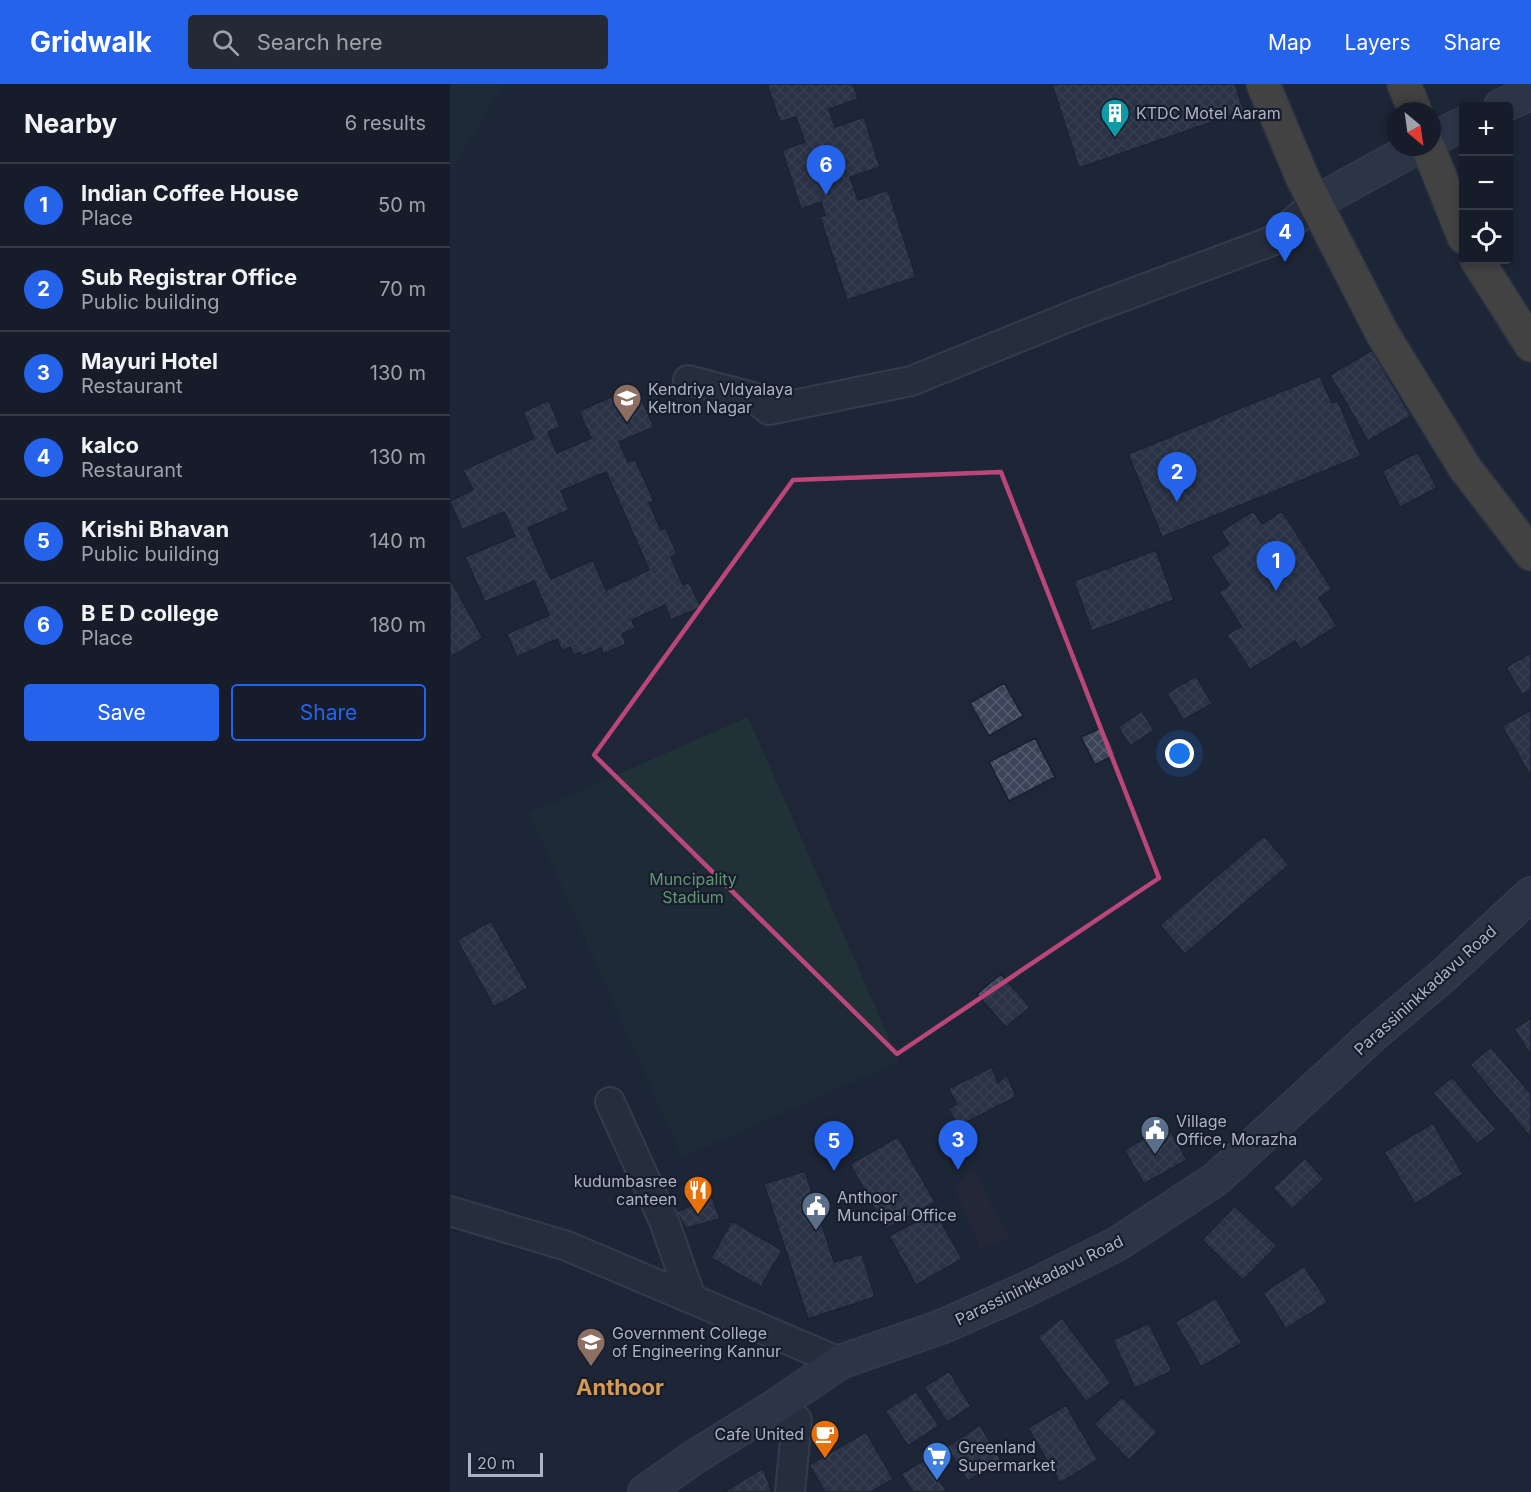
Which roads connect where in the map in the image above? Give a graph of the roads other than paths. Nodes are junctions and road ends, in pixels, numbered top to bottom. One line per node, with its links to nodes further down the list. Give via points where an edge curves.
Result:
1 (1263, 84): 10 (highway)
2 (1404, 84): 4 (highway)
3 (1531, 93): 5 (main road)
4 (1411, 102)
5 (1511, 102)
6 (1459, 126): 7 (main road)
7 (1441, 135)
8 (1401, 156): 10 (main road)
9 (1432, 156): 11 (highway)
10 (1315, 203): 14 (street, via 1272,241 911,381 770,410 753,397); 15 (highway, via 1382,333 1465,468)
11 (1459, 224)
12 (1480, 264): 13 (highway)
13 (1531, 345)
14 (688, 380)
15 (1531, 555)
16 (1531, 894): 20 (main road, Parassininkkadavu Road, via 1216,1179 1117,1244 1027,1289 941,1327)
17 (610, 1102): 19 (street, via 664,1221)
18 (450, 1211): 19 (street, via 567,1246)
19 (691, 1298): 20 (street)
20 (840, 1362): 21 (main road, Parassininkkadavu Road)
21 (773, 1408): 22 (main road, Parassininkkadavu Road); 23 (street, via 797,1420)
22 (645, 1492)
23 (789, 1492)

